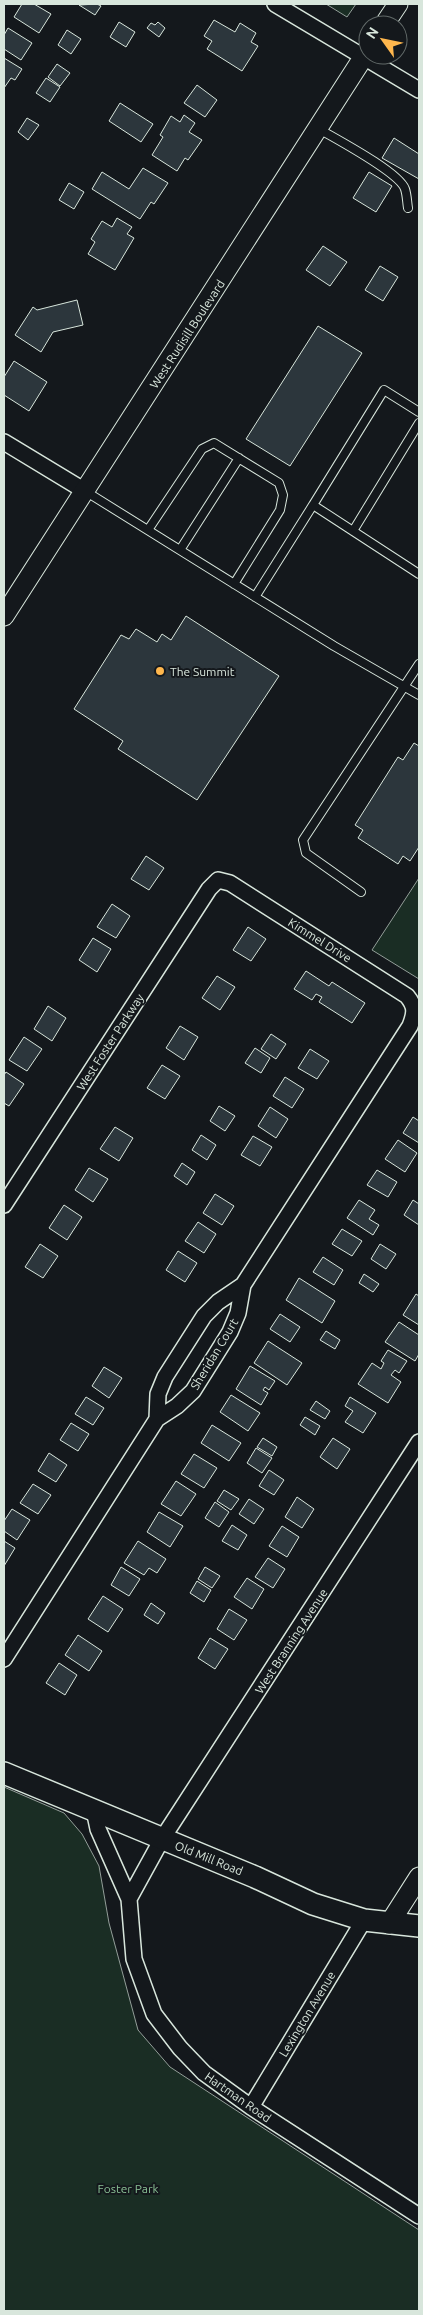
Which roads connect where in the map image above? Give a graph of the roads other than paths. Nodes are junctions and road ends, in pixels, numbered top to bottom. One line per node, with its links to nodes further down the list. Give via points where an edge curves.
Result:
1 (275, 4): 4 (street)
2 (398, 4): 3 (street)
3 (391, 15)
4 (358, 49)
5 (359, 65): 8 (street, West Rudisill Boulevard)
6 (383, 65): 7 (street)
7 (419, 90)
8 (319, 130): 9 (lane, via 399,181 405,188); 14 (street, West Rudisill Boulevard)
9 (408, 208)
10 (419, 412): 15 (lane, via 384,390)
11 (419, 423): 17 (lane)
12 (4, 442): 14 (street)
13 (239, 458): 16 (lane, via 214,443 202,449); 18 (lane); 20 (lane, via 278,483 284,495 280,510)
14 (85, 491): 16 (lane); 22 (street, West Rudisill Boulevard)
15 (313, 505): 17 (lane); 21 (lane)
16 (148, 530): 18 (lane)
17 (353, 531): 19 (lane)
18 (180, 550): 20 (lane)
19 (419, 574)
20 (234, 584): 21 (lane)
21 (255, 597): 24 (lane)
22 (4, 616)
23 (419, 664): 24 (lane)
24 (404, 686): 25 (lane); 27 (lane, via 303,840 306,853)
25 (419, 695)
26 (218, 880): 28 (street, Kimmel Drive, via 230,883 407,996); 29 (street, West Foster Parkway, via 209,889)
27 (361, 892)
28 (414, 1009): 30 (street, Sheridan Court, via 410,1026)
29 (4, 1206)
30 (243, 1285): 31 (street, Sheridan Court, via 238,1313 230,1332 193,1391); 31 (street, via 204,1316 164,1376 158,1394)
31 (157, 1419): 33 (street, Sheridan Court)
32 (419, 1442): 36 (street, West Branning Avenue)
33 (4, 1659)
34 (4, 1773): 35 (main road, Old Mill Road)
35 (94, 1810): 36 (main road, Old Mill Road); 38 (street, via 98,1829)
36 (162, 1838): 38 (street); 39 (main road, Old Mill Road, via 313,1904)
37 (419, 1878): 40 (street)
38 (129, 1898): 42 (street, Hartman Road, via 134,1958 154,2014 204,2073)
39 (364, 1920): 40 (main road, Old Mill Road); 42 (street, Lexington Avenue)
40 (390, 1924): 41 (main road, Old Mill Road)
41 (419, 1926)
42 (251, 2107): 43 (street, Hartman Road)
43 (419, 2216)

